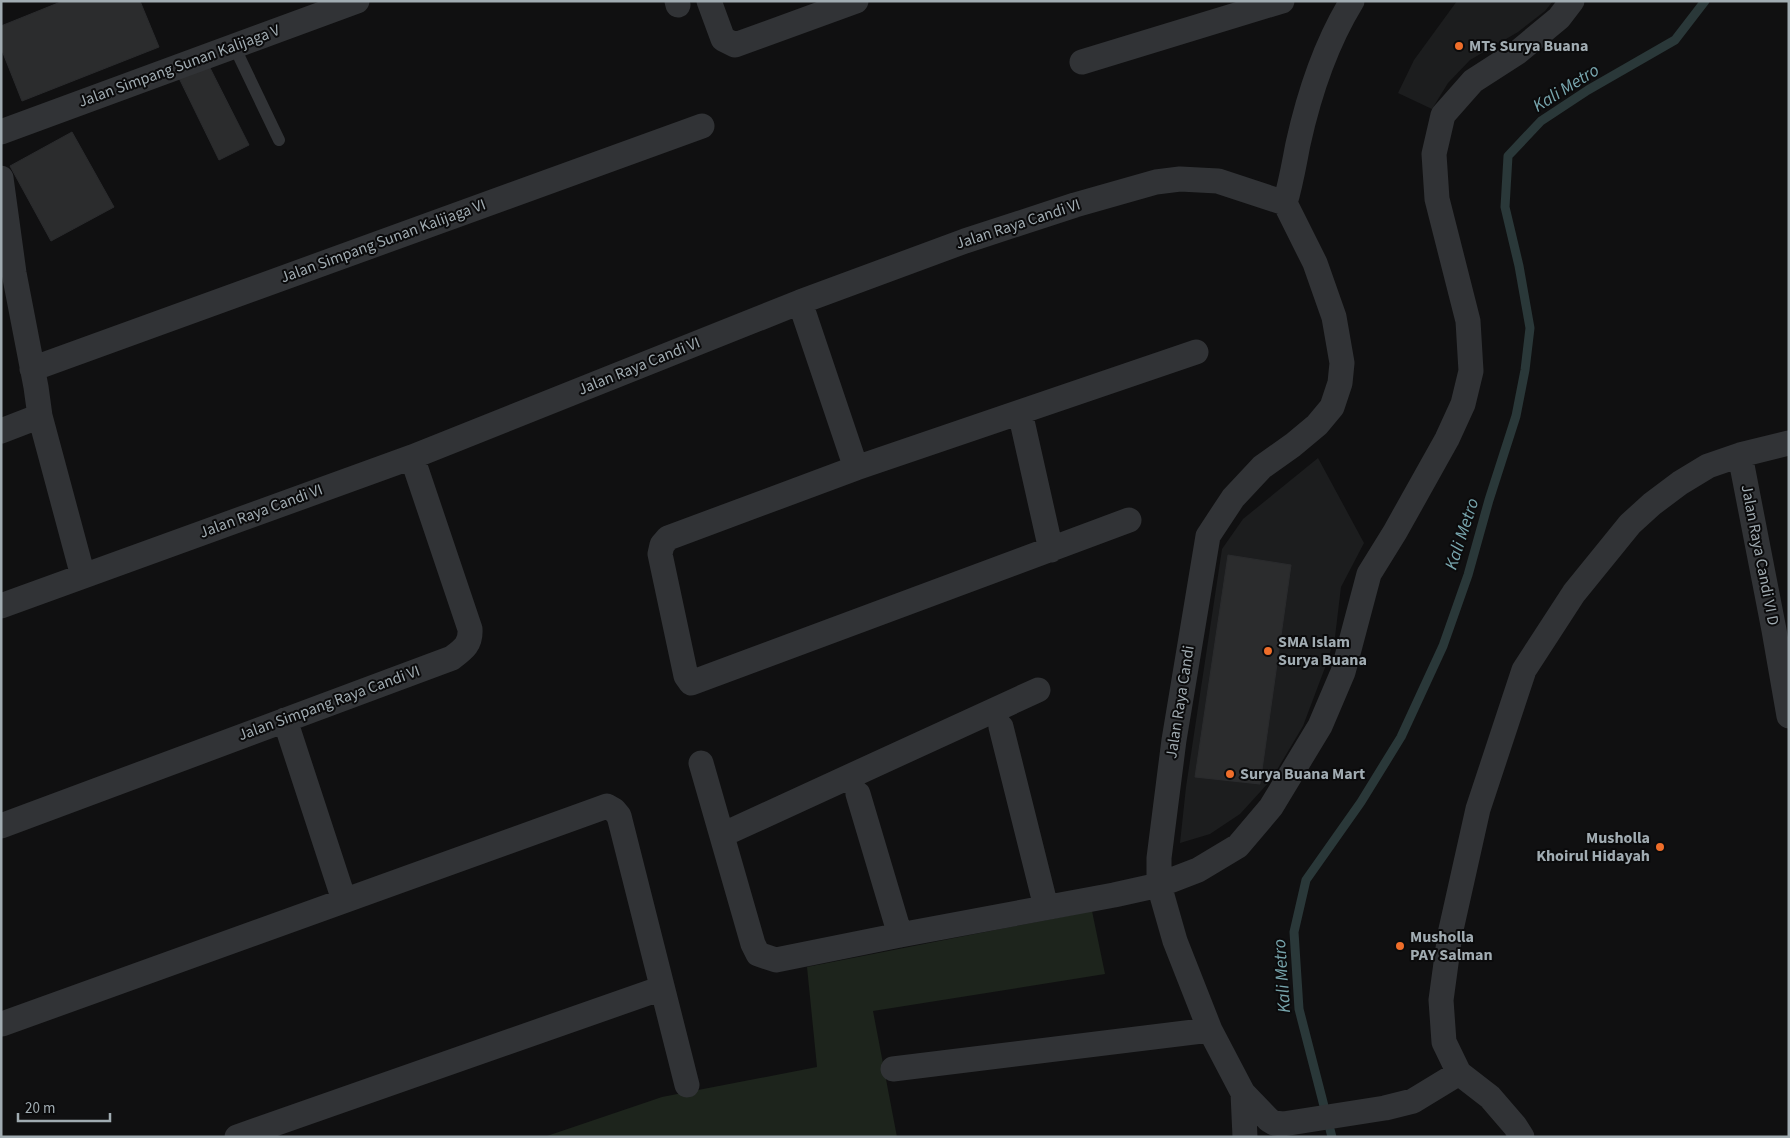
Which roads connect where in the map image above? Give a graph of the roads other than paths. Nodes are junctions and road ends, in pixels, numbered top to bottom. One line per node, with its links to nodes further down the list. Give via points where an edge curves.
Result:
1 (357, 1): 7 (street, Jalan Simpang Sunan Kalijaga V)
2 (709, 1): 3 (street, via 723,39 735,45)
3 (856, 1)
4 (1282, 1): 8 (street)
5 (1352, 1): 13 (street, via 1316,78)
6 (1572, 1): 37 (street, via 1559,18 1518,52 1473,81 1443,114 1434,154 1438,199 1468,320 1471,371 1463,404 1447,439 1369,574 1343,672 1320,726 1272,807 1238,846 1198,870)
7 (234, 46): 10 (street, Jalan Simpang Sunan Kalijaga V); 11 (lane)
8 (1082, 62)
9 (702, 126): 17 (street, Jalan Simpang Sunan Kalijaga VI)
10 (1, 132)
11 (279, 140)
12 (1, 178): 14 (street)
13 (1285, 203): 15 (street, Jalan Raya Candi VI, via 1218,181 1180,179 1156,182 966,241); 37 (street, Jalan Raya Candi, via 1315,263 1334,317 1342,363 1340,383 1332,406 1317,425 1262,467 1233,498 1208,536 1168,779)
14 (7, 276): 17 (street)
15 (800, 302): 23 (street, Jalan Raya Candi VI); 24 (street)
16 (1196, 352): 18 (street)
17 (32, 369): 19 (street)
18 (1020, 412): 24 (street); 26 (street)
19 (40, 416): 20 (street); 27 (street)
20 (1, 431)
21 (1789, 443): 22 (street)
22 (1740, 455): 30 (street, Jalan Raya Candi VI D); 45 (street, via 1708,466 1680,483 1630,524 1574,593 1524,670 1478,809 1450,934 1441,1000 1444,1042)
23 (412, 457): 27 (street, Jalan Raya Candi VI); 31 (street, Jalan Simpang Raya Candi VI, via 470,629 468,645 452,658)
24 (856, 468): 26 (street, via 668,538 662,545 660,554 686,676 691,683)
25 (1129, 520): 26 (street)
26 (1051, 550)
27 (83, 576): 28 (street, Jalan Raya Candi VI)
28 (1, 606)
29 (1038, 690): 36 (street)
30 (1789, 716)
31 (285, 720): 35 (street, Jalan Simpang Raya Candi VI); 38 (street)
32 (1001, 727): 39 (street)
33 (701, 763): 36 (street)
34 (858, 794): 40 (street)
35 (1, 826)
36 (722, 835): 40 (street, via 758,954 776,960)
37 (1159, 885): 39 (street); 43 (street, Jalan Raya Candi, via 1175,941)
38 (344, 900): 41 (street, via 607,806 619,816); 42 (street)
39 (1046, 907): 40 (street)
40 (900, 935)
41 (662, 988): 46 (street); 49 (street)
42 (2, 1024)
43 (1210, 1030): 44 (street); 47 (street, Jalan Raya Candi)
44 (893, 1069)
45 (1459, 1073): 48 (street, Jalan Raya Candi, via 1413,1101); 51 (street, via 1490,1097)
46 (687, 1085)
47 (1243, 1093): 48 (street, Jalan Raya Candi); 50 (street)
48 (1274, 1127)
49 (237, 1137)
50 (1245, 1137)
51 (1522, 1137)

